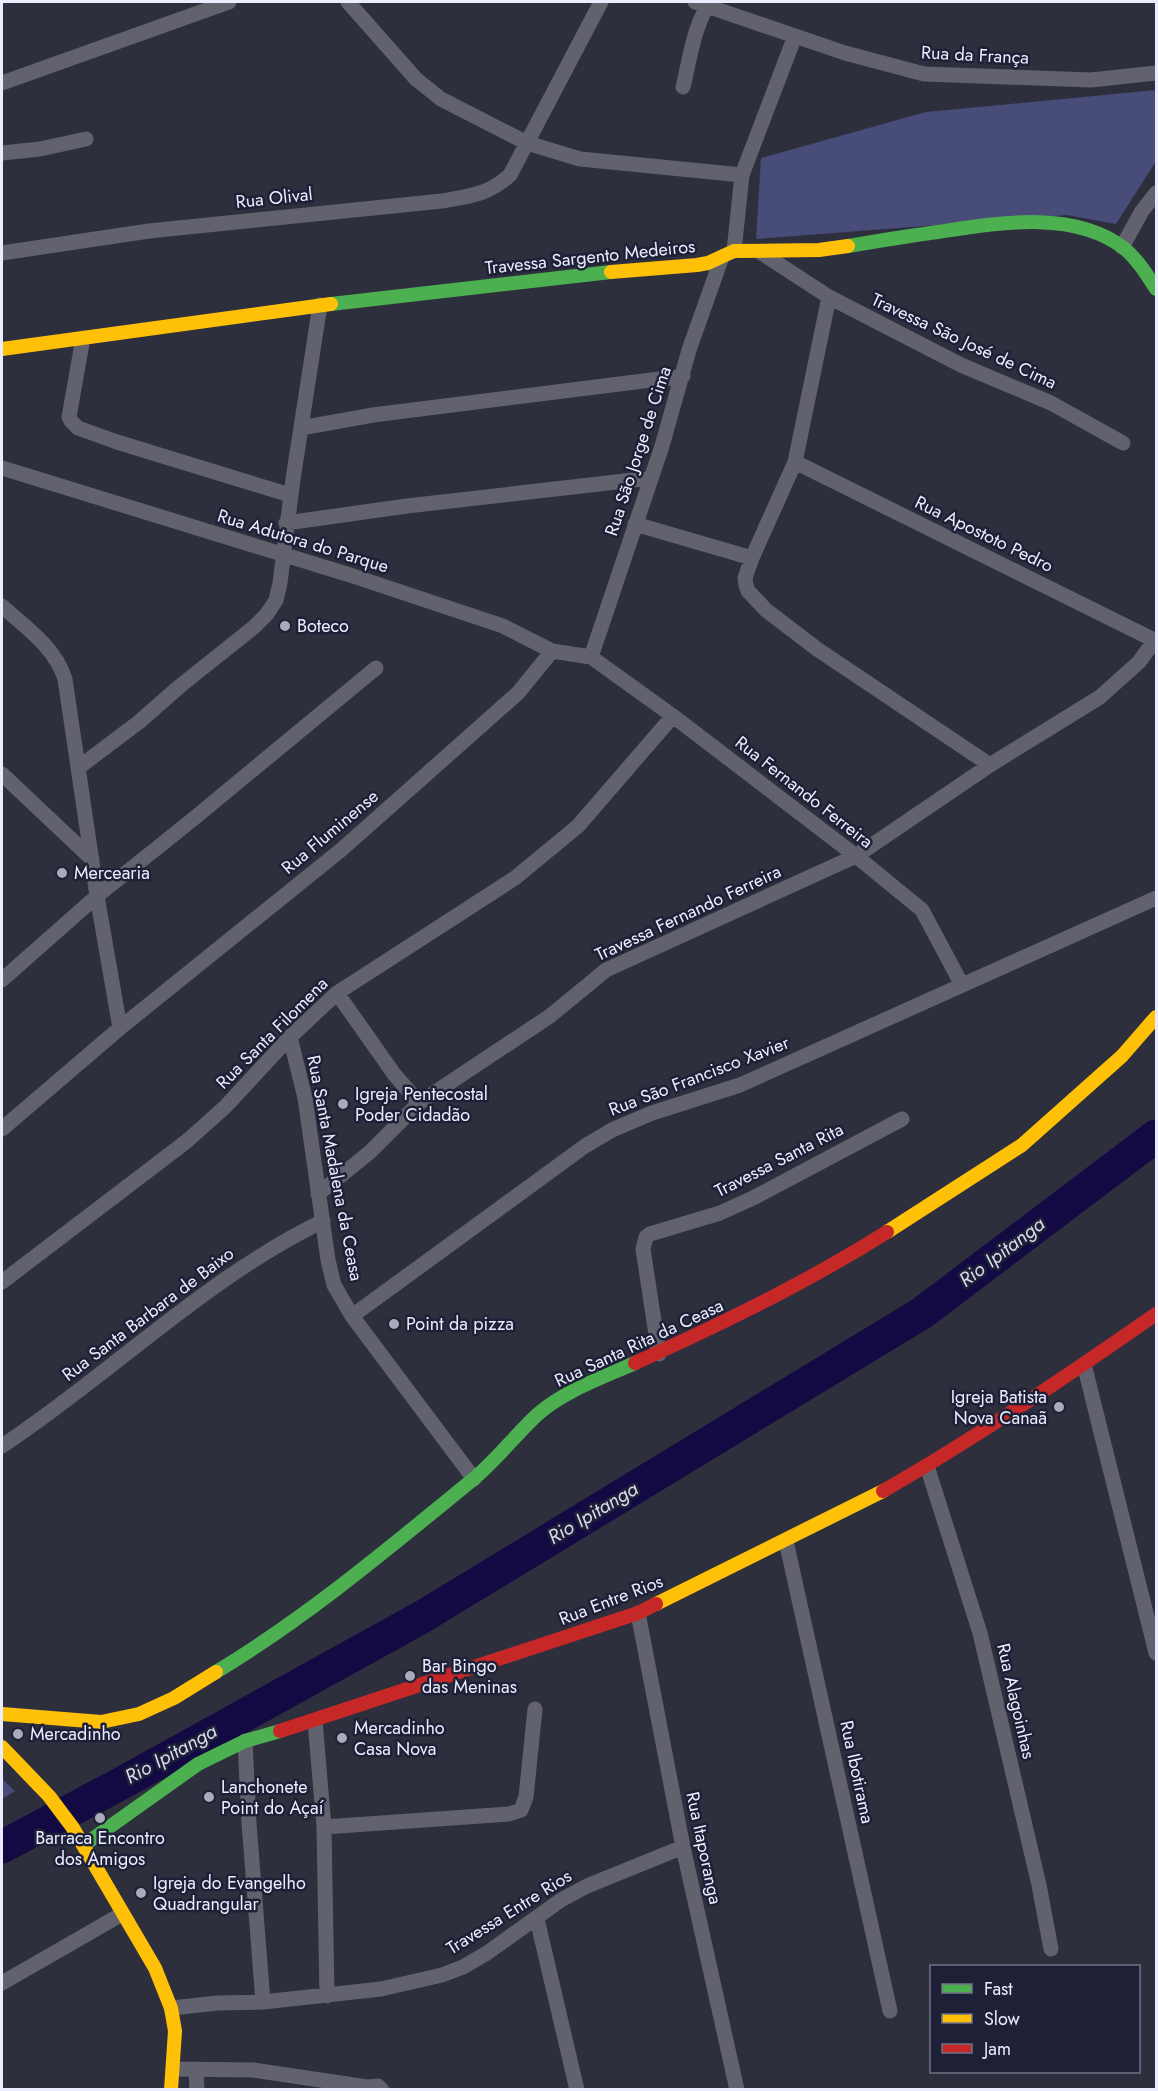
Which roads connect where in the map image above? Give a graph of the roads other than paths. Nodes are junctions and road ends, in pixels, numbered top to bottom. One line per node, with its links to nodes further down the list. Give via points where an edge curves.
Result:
1 (229, 2): 7 (street)
2 (348, 2): 10 (street, via 416,79 441,99)
3 (601, 2): 10 (street, Rua Olival)
4 (704, 3): 5 (street, Rua da França); 8 (street)
5 (795, 36): 6 (street, Rua da França, via 924,74 1091,80); 12 (street, Rua São Jorge de Cima)
6 (1156, 73)
7 (2, 83)
8 (683, 87)
9 (86, 140): 11 (street)
10 (527, 143): 12 (street, via 580,159); 16 (street, Rua Olival, via 510,175 484,193 469,197 149,231)
11 (2, 153)
12 (742, 175): 17 (street, Rua São Jorge de Cima)
13 (1156, 193): 14 (street)
14 (1122, 247): 15 (street, Travessa Sargento Medeiros, via 1090,231 1027,221 819,250); 18 (street, Travessa Sargento Medeiros, via 1137,260)
15 (760, 252): 17 (street, Travessa Sargento Medeiros); 19 (street, Travessa São José de Cima)
16 (2, 254)
17 (728, 254): 20 (street, Travessa Sargento Medeiros, via 697,265 602,272); 23 (street, Rua São Jorge de Cima, via 689,350)
18 (1156, 289)
19 (829, 297): 25 (street, Travessa São José de Cima, via 961,365 1051,403); 26 (street)
20 (320, 305): 21 (street, Travessa Sargento Medeiros); 24 (street)
21 (83, 338): 22 (street, Travessa Sargento Medeiros); 29 (street, via 69,417 74,425)
22 (2, 349)
23 (683, 376): 24 (street, via 373,415); 28 (street, Rua São Jorge de Cima)
24 (301, 428): 29 (street)
25 (1123, 443)
26 (795, 462): 33 (street); 35 (street, Rua Apostoto Pedro)
27 (2, 468): 32 (street, Rua Adutora do Parque)
28 (651, 478): 30 (street); 31 (street, Rua São Jorge de Cima)
29 (290, 495): 30 (street)
30 (286, 523): 32 (street)
31 (635, 524): 33 (street); 37 (street, Rua São Jorge de Cima)
32 (283, 554): 36 (street, Rua Adutora do Parque, via 503,626); 41 (street, via 276,600 267,614)
33 (752, 558): 40 (street, via 745,578 748,591 766,610 817,649)
34 (2, 606): 41 (street, via 56,658 65,679)
35 (1156, 641): 40 (street, Travessa Fernando Ferreira, via 1100,697)
36 (552, 651): 37 (street, Rua Adutora do Parque); 51 (street, Rua Fluminense, via 518,693 341,850)
37 (591, 657): 39 (street, Rua Fernando Ferreira)
38 (376, 668): 45 (street)
39 (673, 716): 43 (street, Rua Fernando Ferreira); 49 (street, Rua Santa Filomena, via 578,826 524,870)
40 (990, 765): 43 (street, Travessa Fernando Ferreira)
41 (78, 768): 44 (street)
42 (2, 774): 44 (street)
43 (856, 856): 48 (street, Rua Fernando Ferreira, via 922,910); 53 (street, Travessa Fernando Ferreira, via 606,970 550,1016)
44 (92, 859): 45 (street)
45 (97, 896): 47 (street); 51 (street)
46 (1156, 898): 48 (street, Rua São Francisco Xavier)
47 (2, 980)
48 (963, 985): 60 (street, Rua São Francisco Xavier, via 740,1085 612,1130)
49 (337, 993): 52 (street, Rua Santa Filomena); 53 (street)
50 (1156, 1017): 61 (street, Rua Santa Rita da Ceasa, via 1122,1056 1022,1145 801,1283)
51 (120, 1028): 55 (street, Rua Fluminense)
52 (290, 1036): 56 (street, Rua Santa Madalena da Ceasa, via 305,1098); 58 (street, Rua Santa Filomena, via 225,1107 187,1141)
53 (419, 1103): 56 (street, Travessa Fernando Ferreira, via 370,1152)
54 (902, 1119): 61 (street, Travessa Santa Rita, via 753,1198 720,1213 650,1234 644,1249)
55 (2, 1129)
56 (318, 1194): 57 (street, Rua Santa Madalena da Ceasa)
57 (323, 1221): 60 (street, Rua Santa Madalena da Ceasa, via 334,1285); 63 (street, Rua Santa Barbara de Baixo, via 288,1238 204,1293)
58 (2, 1282)
59 (1156, 1314): 62 (street, Rua Entre Rios)
60 (352, 1316): 65 (street, Rua Santa Madalena da Ceasa)
61 (659, 1354): 65 (street, Rua Santa Rita da Ceasa, via 583,1386 540,1412)
62 (1084, 1364): 64 (street, Rua Entre Rios); 68 (street)
63 (2, 1446)
64 (927, 1466): 66 (street, Rua Entre Rios); 79 (street, Rua Alagoinhas, via 980,1633)
65 (474, 1479): 70 (street, Rua Santa Rita da Ceasa, via 306,1612 174,1698 139,1714 101,1722)
66 (786, 1541): 67 (street, Rua Entre Rios); 84 (street, Rua Ibotirama)
67 (638, 1613): 71 (street, Rua Entre Rios); 76 (street, Rua Itaporanga)
68 (1156, 1653)
69 (535, 1709): 74 (street, via 526,1797 516,1812)
70 (2, 1714)
71 (315, 1721): 72 (street, Rua Entre Rios); 74 (street)
72 (245, 1741): 75 (street, Rua Entre Rios, via 198,1764); 82 (street)
73 (2, 1747): 75 (street, via 49,1796)
74 (324, 1827): 81 (street)
75 (84, 1845): 77 (street)
76 (683, 1847): 78 (street, Travessa Entre Rios, via 587,1886); 91 (street, Rua Itaporanga)
77 (122, 1914): 80 (street); 83 (street, via 155,1968)
78 (537, 1919): 81 (street, Travessa Entre Rios, via 487,1953 442,1975); 90 (street)
79 (1051, 1949)
80 (2, 1983)
81 (327, 1996): 82 (street, Travessa Entre Rios)
82 (263, 2002): 83 (street, Travessa Entre Rios)
83 (171, 2008): 85 (street, via 176,2031)
84 (890, 2010)
85 (173, 2069): 86 (street); 87 (street)
86 (196, 2070): 88 (street); 89 (street, via 253,2070 378,2086)
87 (171, 2090)
88 (197, 2090)
89 (382, 2090)
90 (577, 2090)
91 (736, 2090)

